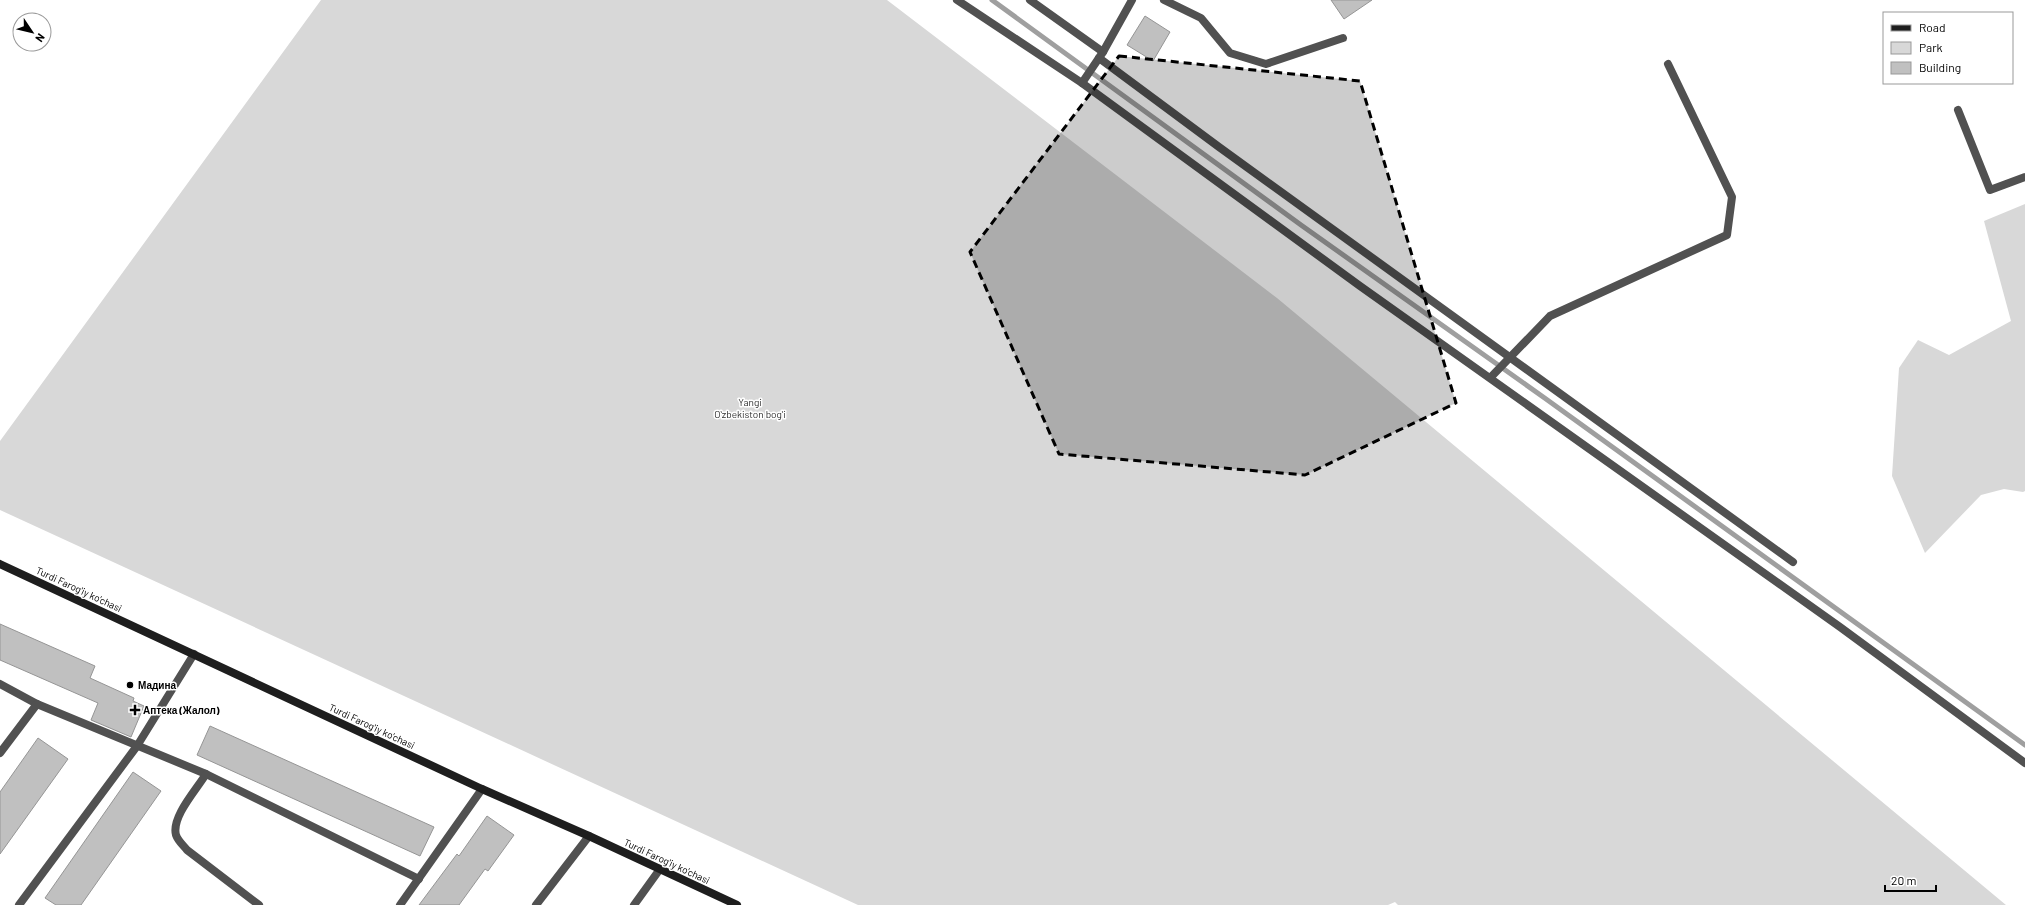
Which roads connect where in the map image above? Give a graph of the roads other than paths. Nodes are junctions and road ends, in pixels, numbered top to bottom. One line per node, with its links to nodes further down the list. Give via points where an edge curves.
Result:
1 (957, 0): 8 (street)
2 (1030, 0): 6 (street)
3 (1132, 0): 6 (street)
4 (1164, 0): 5 (street, via 1201,18 1230,53 1266,64)
5 (1343, 38)
6 (1100, 57): 8 (street); 11 (street)
7 (1668, 64): 11 (street, via 1732,197 1727,235 1550,316)
8 (1082, 83): 12 (street, via 1360,286)
9 (1958, 110): 10 (street, via 1990,190)
10 (2025, 177)
11 (1507, 360): 12 (street); 13 (street)
12 (1493, 374): 20 (street)
13 (1793, 562)
14 (0, 564): 15 (main road, Turdi Farog'iy ko'chasi)
15 (194, 654): 18 (street); 22 (main road, Turdi Farog'iy ko'chasi)
16 (0, 684): 17 (street)
17 (37, 704): 18 (street); 19 (street)
18 (137, 746): 21 (street); 26 (street)
19 (0, 753)
20 (2025, 763)
21 (206, 774): 25 (street); 27 (street, via 177,818 176,834 188,850)
22 (482, 789): 23 (main road, Turdi Farog'iy ko'chasi); 25 (street)
23 (589, 836): 24 (main road, Turdi Farog'iy ko'chasi); 29 (street)
24 (660, 869): 30 (street); 31 (main road, Turdi Farog'iy ko'chasi)
25 (419, 879): 28 (street)
26 (23, 904)
27 (258, 905)
28 (400, 905)
29 (536, 905)
30 (634, 905)
31 (737, 905)

